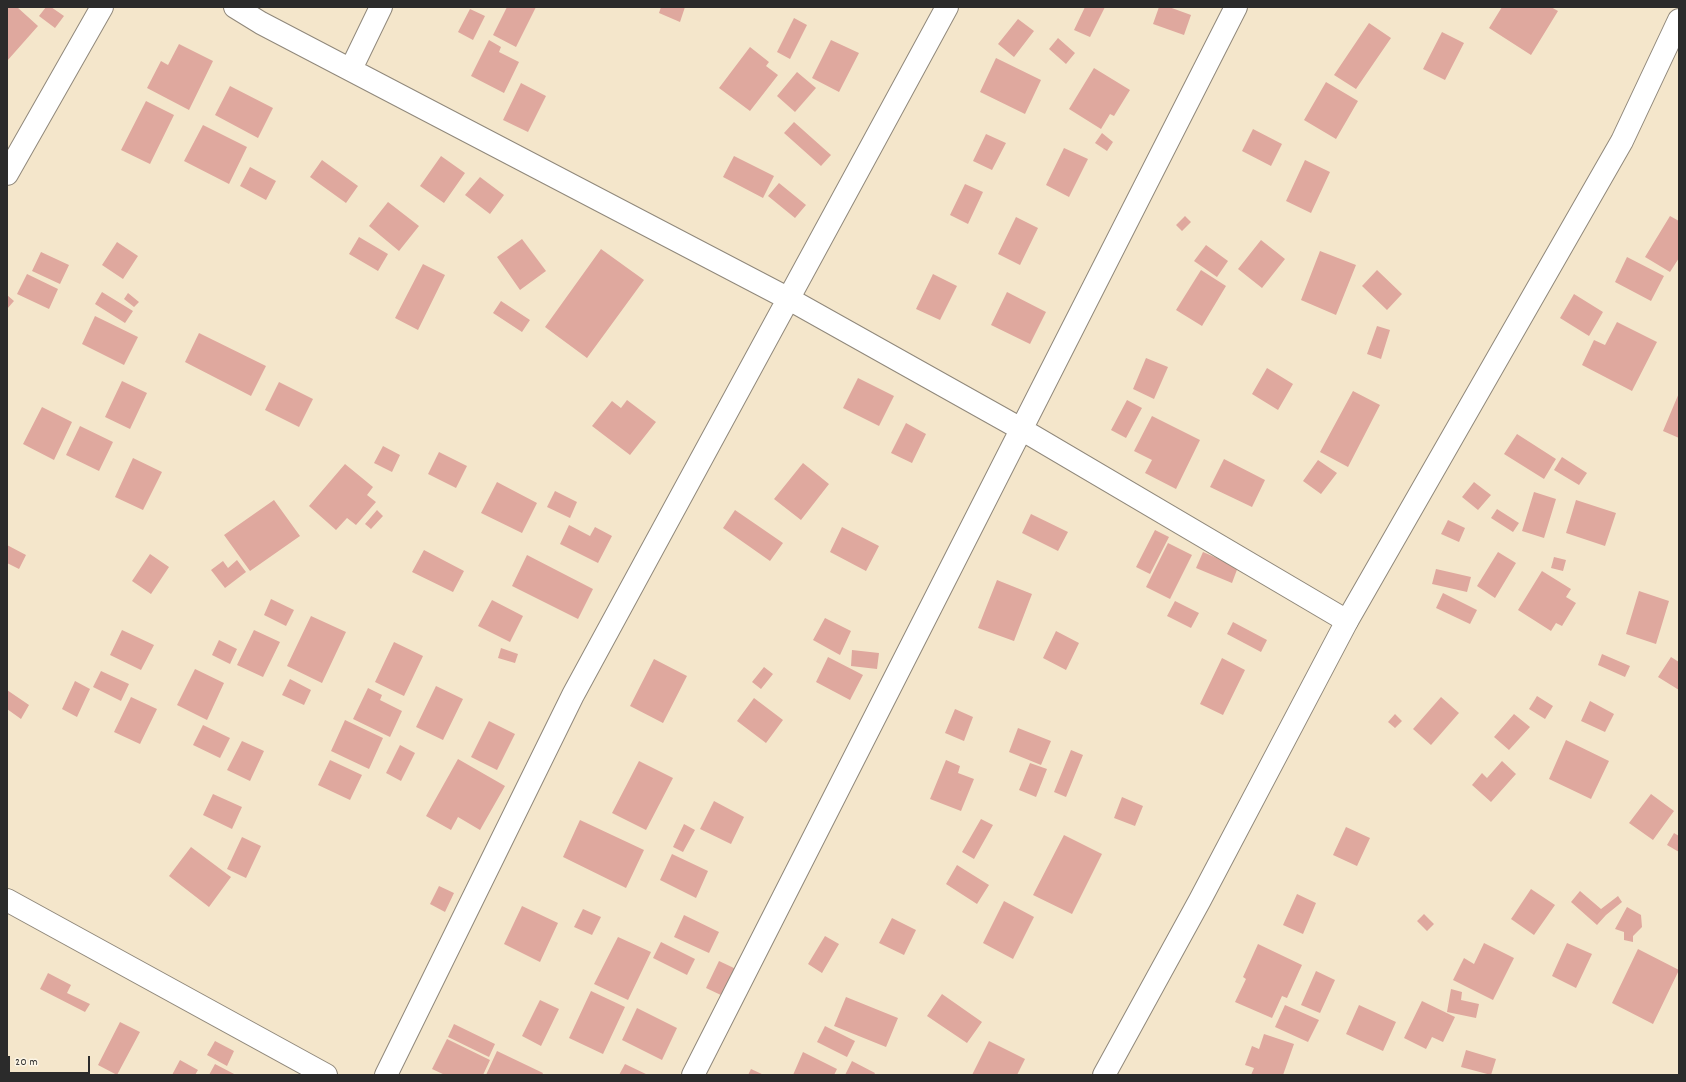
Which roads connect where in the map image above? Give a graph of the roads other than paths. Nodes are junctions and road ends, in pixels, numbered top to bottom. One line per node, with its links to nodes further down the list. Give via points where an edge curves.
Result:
1 (102, 7): 8 (street)
2 (235, 7): 7 (street)
3 (381, 7): 7 (street)
4 (947, 7): 9 (street)
5 (1236, 7): 10 (street)
6 (1679, 20): 11 (street, via 1622,141)
7 (351, 69): 9 (street)
8 (7, 174)
9 (789, 299): 10 (street); 14 (street, via 573,695)
10 (1020, 429): 11 (street); 15 (street)
11 (1347, 621): 16 (street, via 1200,900)
12 (7, 900): 13 (street)
13 (326, 1075)
14 (386, 1075)
15 (693, 1075)
16 (1104, 1075)

